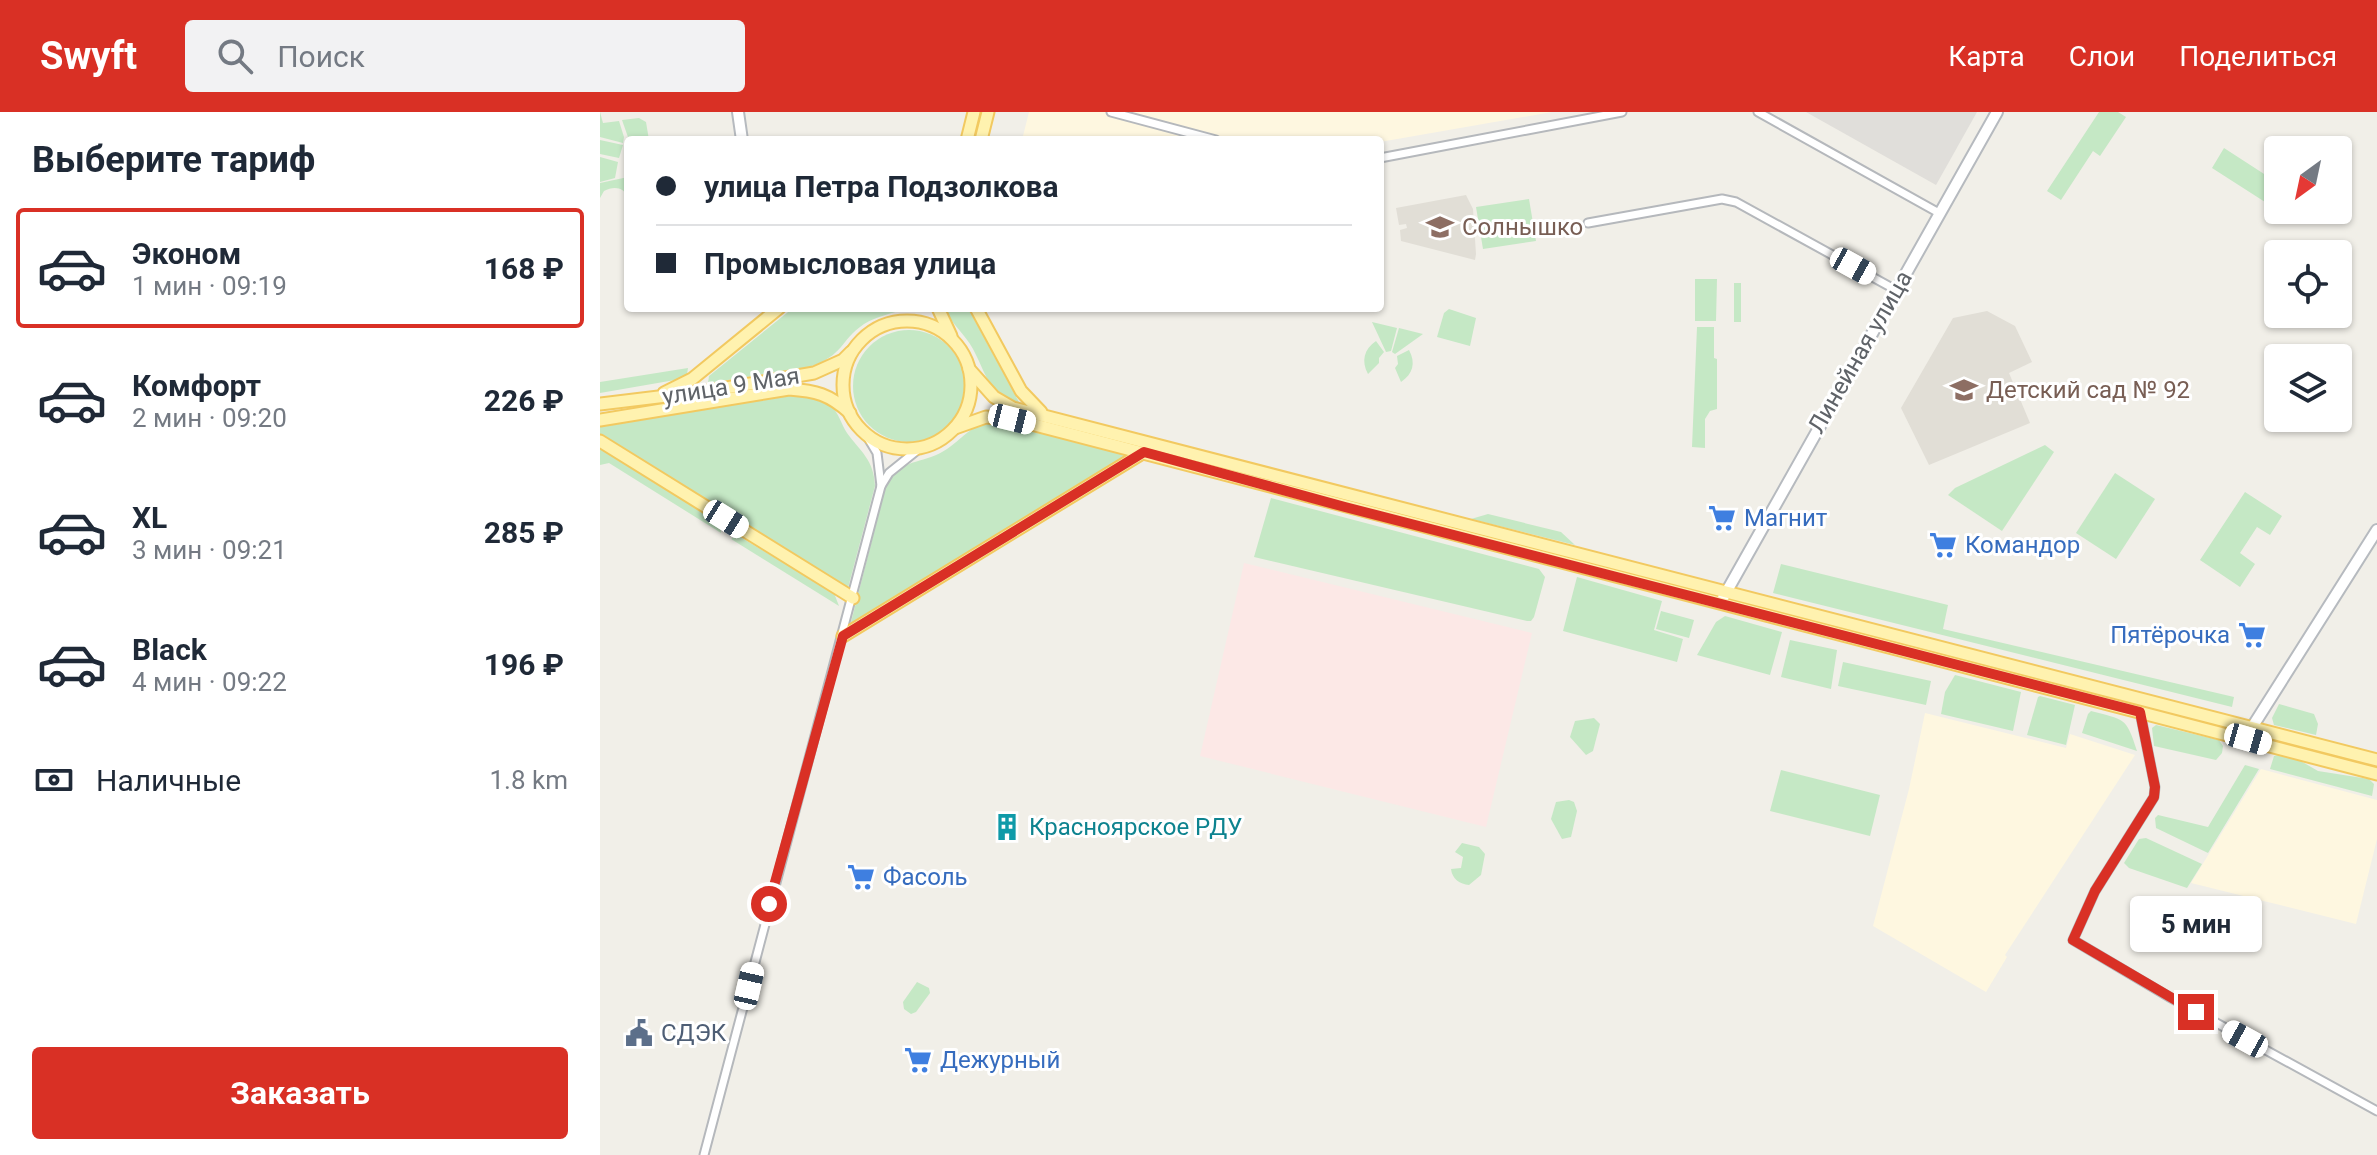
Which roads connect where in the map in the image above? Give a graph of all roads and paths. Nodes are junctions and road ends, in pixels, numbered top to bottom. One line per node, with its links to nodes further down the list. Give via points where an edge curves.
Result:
1 (738, 112): 8 (street)
2 (974, 112): 9 (main road)
3 (988, 112): 10 (main road)
4 (1111, 112): 11 (street)
5 (1622, 112): 12 (street)
6 (1758, 112): 13 (street)
7 (1997, 112): 13 (street, Линейная улица)
8 (741, 136)
9 (968, 136)
10 (982, 136)
11 (1201, 136)
12 (1384, 157)
13 (1939, 213): 15 (street, Линейная улица)
14 (1588, 223): 15 (street, via 1722,199 1736,202)
15 (1896, 290): 37 (street, Линейная улица)
16 (915, 312): 20 (main road)
17 (940, 312): 21 (main road)
18 (978, 312): 27 (main road, via 1027,400)
19 (766, 314): 24 (main road, via 692,379)
20 (899, 322): 21 (main road, via 928,325); 22 (main road, via 882,326)
21 (953, 340): 23 (main road)
22 (855, 349): 24 (main road, улица 9 Мая, via 814,373); 26 (main road, via 844,380)
23 (969, 369): 27 (main road, via 1003,402); 29 (main road, via 970,401)
24 (654, 397): 25 (main road, улица 9 Мая)
25 (600, 404)
26 (850, 413): 28 (main road, улица 9 Мая, via 816,391 789,389); 30 (main road)
27 (1057, 418): 37 (main road)
28 (600, 420)
29 (955, 428): 32 (main road); 33 (main road, via 999,416)
30 (865, 433): 32 (main road, via 890,447); 34 (street, via 877,453)
31 (600, 441): 36 (main road)
32 (920, 448): 34 (street)
33 (1144, 452): 37 (main road); 38 (main road)
34 (881, 486): 36 (street)
35 (2377, 530): 40 (street)
36 (853, 598): 38 (street)
37 (1723, 598): 39 (main road); 40 (main road)
38 (843, 636): 44 (street)
39 (2140, 712): 40 (main road); 43 (street, via 2154,797 2095,891 2073,940)
40 (2250, 734): 41 (main road); 42 (main road)
41 (2377, 760)
42 (2377, 774)
43 (2377, 1111)
44 (704, 1155)

